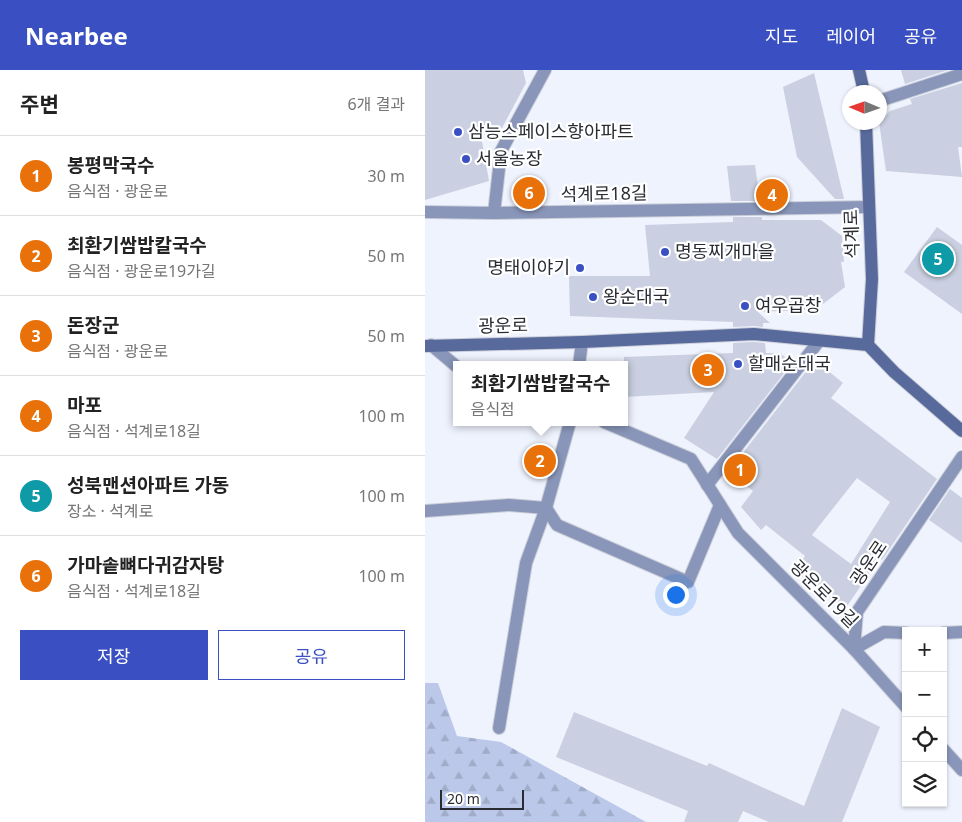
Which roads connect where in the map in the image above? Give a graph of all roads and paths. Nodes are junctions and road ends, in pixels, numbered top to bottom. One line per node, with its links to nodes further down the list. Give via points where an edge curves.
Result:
1 (545, 70): 9 (street, via 501,151)
2 (859, 70): 4 (street)
3 (962, 74): 5 (street)
4 (862, 85)
5 (887, 98)
6 (867, 130): 7 (street, 석계로)
7 (869, 206): 9 (street, 석계로18길); 13 (street, 석계로, via 872,279)
8 (425, 212): 9 (street, 석계로18길)
9 (494, 213)
10 (819, 341): 11 (street, 광운로, via 753,334); 13 (street, 광운로); 20 (street)
11 (582, 342): 12 (street, 광운로); 14 (street)
12 (428, 345): 15 (street)
13 (868, 345): 18 (street, via 893,372)
14 (580, 361)
15 (453, 364)
16 (569, 426): 22 (street)
17 (614, 426): 20 (street, 광운로19길, via 691,458)
18 (962, 431)
19 (962, 457): 27 (street, 광운로, via 857,612)
20 (707, 485): 21 (street, 광운로19길)
21 (720, 505): 22 (street, via 689,582 557,525); 27 (street, 광운로19길, via 738,532)
22 (546, 508): 23 (street, via 509,505); 29 (street, via 526,563)
23 (425, 510)
24 (902, 632): 27 (street, via 883,632)
25 (947, 632): 26 (street)
26 (962, 632)
27 (854, 649): 28 (street, 광운로19길)
28 (902, 703)
29 (499, 728)
30 (947, 753): 31 (street)
31 (962, 770)

